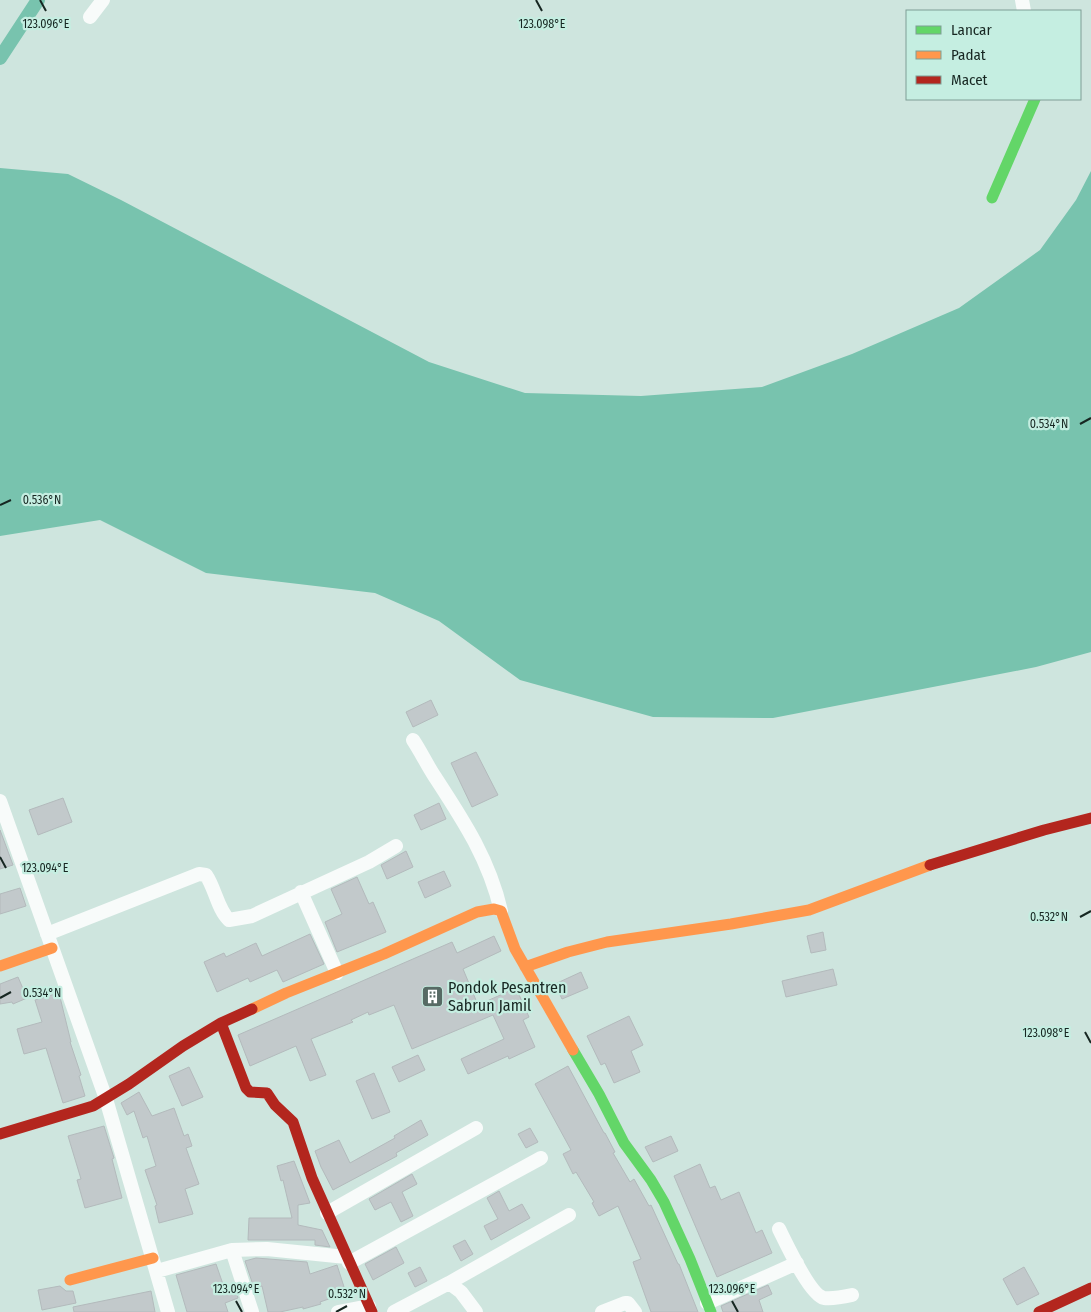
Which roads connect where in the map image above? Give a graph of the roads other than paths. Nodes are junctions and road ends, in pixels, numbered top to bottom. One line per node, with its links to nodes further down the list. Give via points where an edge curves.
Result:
1 (103, 0): 2 (street)
2 (90, 17)
3 (1035, 100): 4 (street)
4 (992, 198)
5 (413, 740): 10 (street, via 477,846)
6 (0, 801): 11 (street)
7 (1091, 818): 14 (street, via 937,862 809,910 607,942)
8 (396, 846): 9 (street, via 369,862)
9 (301, 892): 11 (street, via 252,916 229,920 224,916 212,884 206,875 199,874); 15 (street)
10 (501, 911): 14 (street); 15 (street, via 494,908 477,912)
11 (47, 934): 12 (street)
12 (52, 948): 13 (street); 17 (street)
13 (0, 966)
14 (525, 967): 32 (street, via 624,1142 664,1202)
15 (337, 973): 16 (street)
16 (221, 1024): 17 (street); 21 (street, via 246,1088 250,1092 267,1093 293,1122)
17 (106, 1099): 19 (street, via 78,1112); 27 (street)
18 (476, 1128): 21 (street)
19 (0, 1134)
20 (540, 1158): 25 (street)
21 (327, 1213): 25 (street)
22 (568, 1215): 29 (street)
23 (779, 1229): 26 (street)
24 (232, 1250): 25 (street, via 267,1249); 27 (street); 35 (street)
25 (348, 1260): 33 (street)
26 (797, 1263): 31 (street, via 818,1295 824,1298); 32 (street)
27 (155, 1264): 28 (street); 34 (street)
28 (70, 1280)
29 (449, 1283): 37 (street); 38 (street, via 461,1292)
30 (1091, 1288): 41 (street)
31 (852, 1295)
32 (709, 1307)
33 (370, 1309): 36 (street)
34 (168, 1312)
35 (252, 1312)
36 (338, 1312)
37 (394, 1312)
38 (476, 1312)
39 (602, 1312): 40 (street, via 628,1303)
40 (635, 1312)
41 (1039, 1312)

